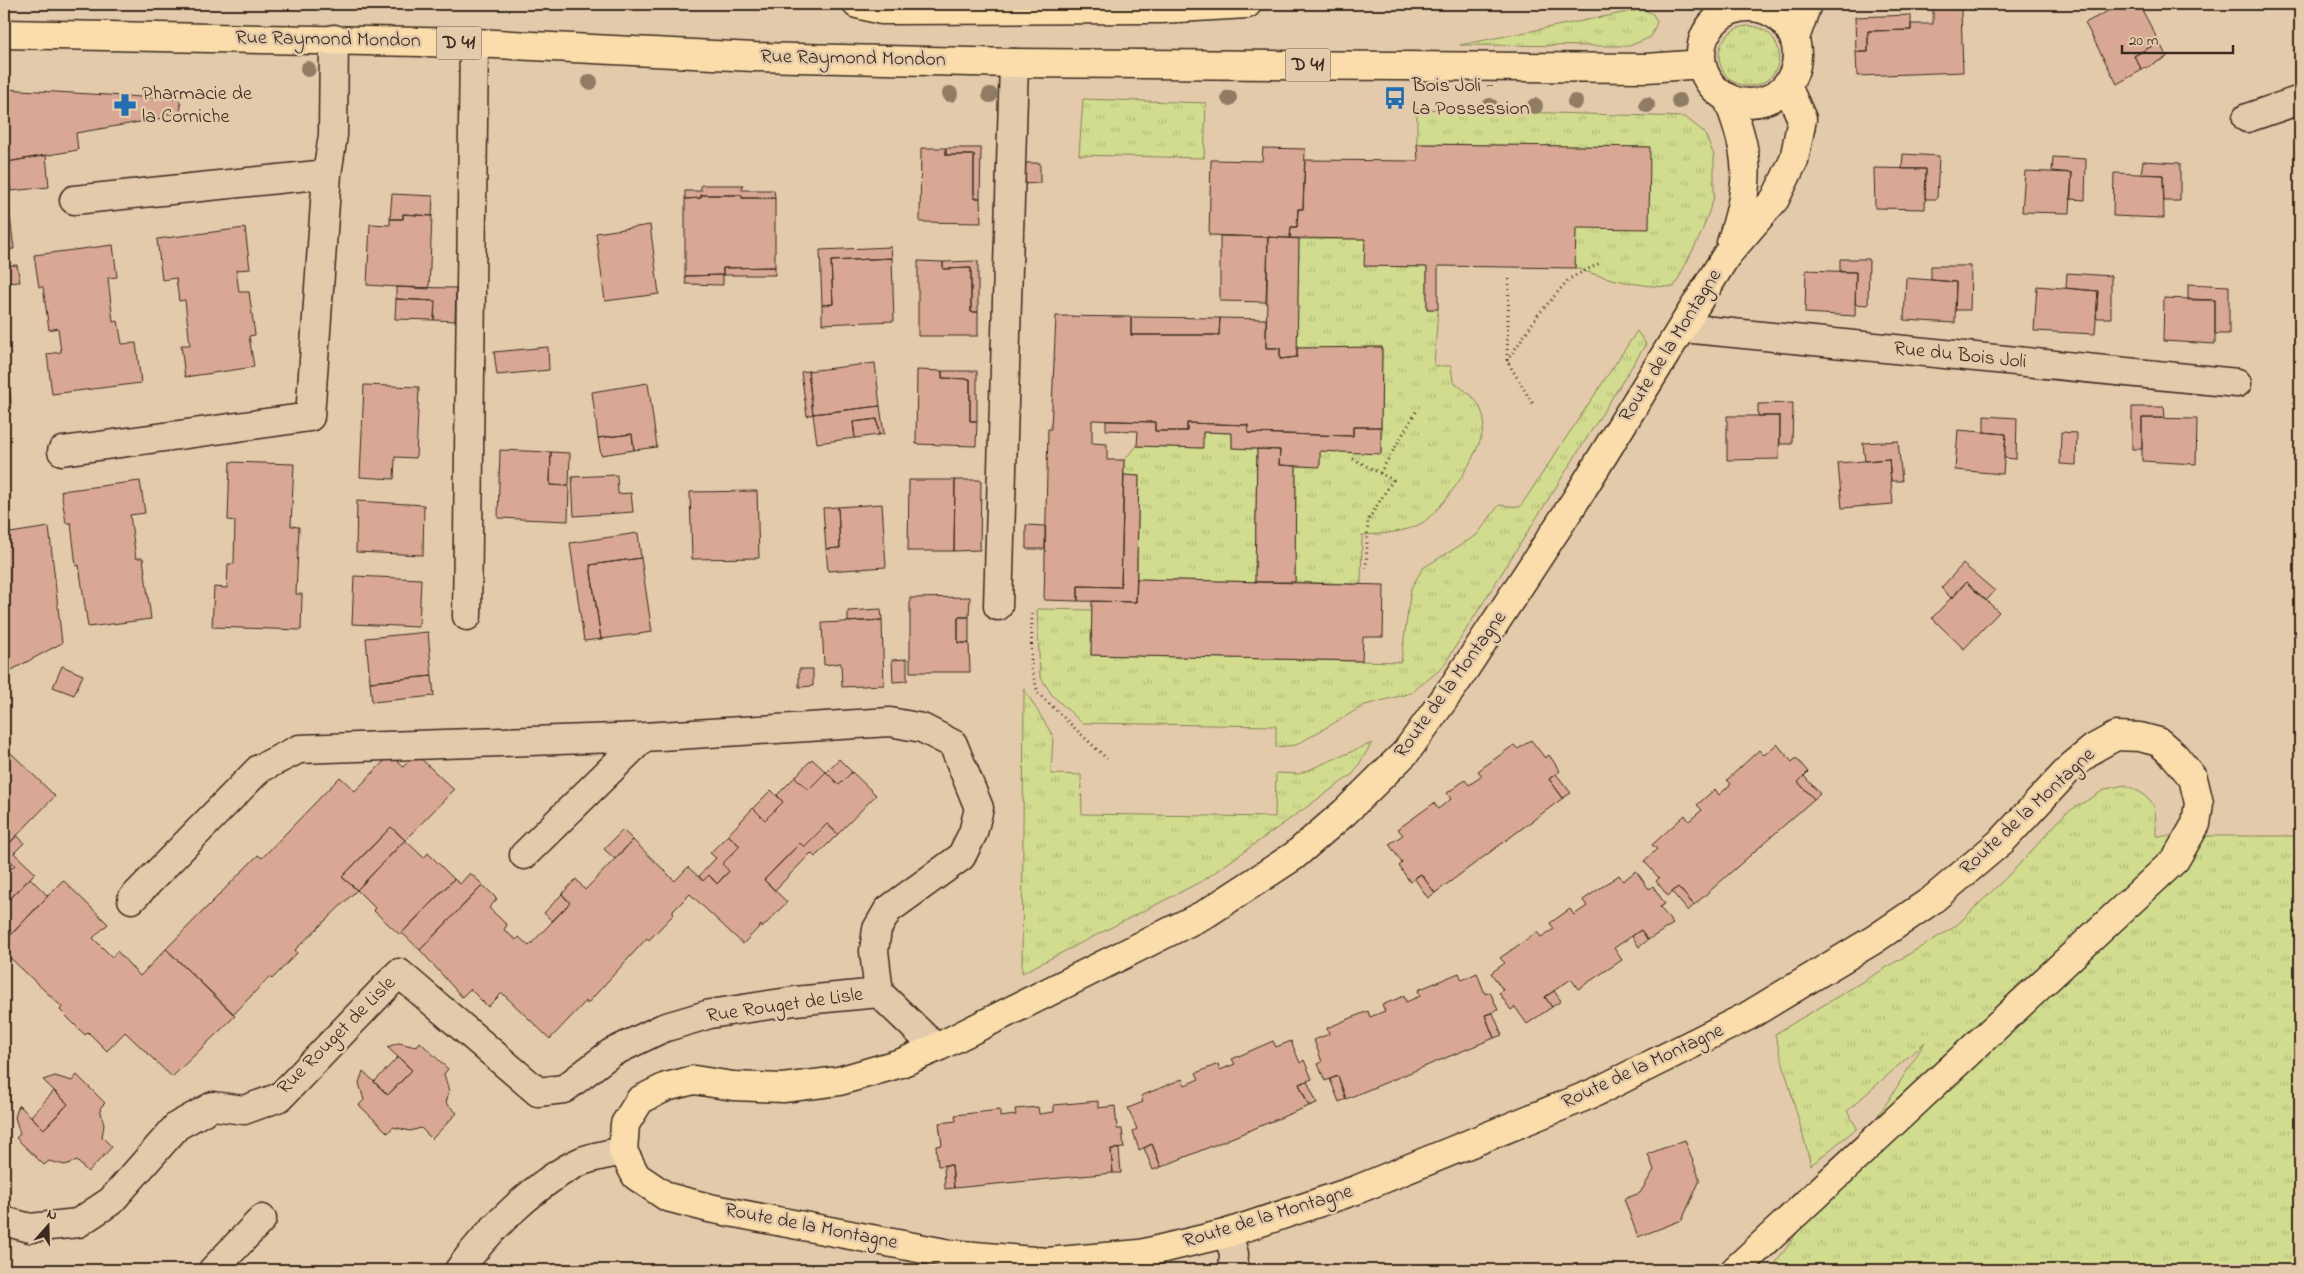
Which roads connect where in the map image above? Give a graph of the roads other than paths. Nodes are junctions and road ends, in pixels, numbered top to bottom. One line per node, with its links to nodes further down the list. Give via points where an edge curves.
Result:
1 (857, 4): 2 (main road, via 881,10 1161,9)
2 (1247, 4)
3 (1807, 4): 7 (main road)
4 (1760, 6): 5 (main road); 7 (main road, via 1787,24)
5 (1710, 12): 11 (main road)
6 (4, 34): 8 (main road, Rue Raymond Mondon / D 41)
7 (1795, 38): 12 (main road, via 1798,55 1795,72)
8 (334, 39): 9 (main road, Rue Raymond Mondon / D 41); 16 (street, via 333,135)
9 (474, 44): 10 (main road, Rue Raymond Mondon / D 41, via 754,57); 23 (street)
10 (1014, 63): 11 (main road, Rue Raymond Mondon / D 41, via 1648,68); 22 (street)
11 (1702, 64): 13 (main road, via 1711,83)
12 (1787, 86): 13 (main road, via 1768,99 1747,103); 18 (main road, Route de la Montagne, via 1802,119 1794,160 1775,199)
13 (1727, 97): 18 (main road, Route de la Montagne, via 1740,129 1747,165 1744,205)
14 (2300, 100): 15 (street)
15 (2247, 118)
16 (328, 174): 17 (street); 21 (street, via 310,417)
17 (74, 200)
18 (1726, 256): 19 (main road, Route de la Montagne)
19 (1683, 328): 20 (street, Rue du Bois Joli); 28 (main road, Route de la Montagne, via 1575,502 1448,693 1406,752 1345,812 1294,856 1207,913)
20 (2237, 383)
21 (62, 451)
22 (998, 606)
23 (467, 616)
24 (644, 736): 25 (street); 26 (street, Rue Rouget de Lisle, via 299,749 258,769); 27 (street, Rue Rouget de Lisle, via 890,722 922,728 953,744 978,808 973,833 961,857 888,910 877,930 874,951)
25 (524, 855)
26 (132, 899)
27 (880, 993): 28 (street); 31 (street, Rue Rouget de Lisle, via 710,1014 663,1028 611,1053 564,1089 538,1092 399,973 280,1097 244,1110 213,1106 177,1126 111,1201 78,1222 30,1228)
28 (936, 1048): 29 (main road, Route de la Montagne, via 900,1063 839,1081 783,1088 694,1080 666,1086 640,1100 625,1124)
29 (623, 1151): 32 (main road, Route de la Montagne, via 636,1176 667,1197 950,1254 1047,1262 1140,1254); 34 (street, via 583,1161 553,1176 473,1250)
30 (262, 1219): 33 (street)
31 (4, 1221)
32 (1228, 1233): 35 (street, via 1234,1254); 36 (main road, Route de la Montagne, via 1356,1190 1596,1092 1748,1016 1875,939 1932,900 2003,840 2052,786 2094,748 2116,736 2159,742 2193,778 2198,803 2196,824 2175,860)
33 (213, 1270)
34 (459, 1270)
35 (1233, 1270)
36 (1735, 1270)

